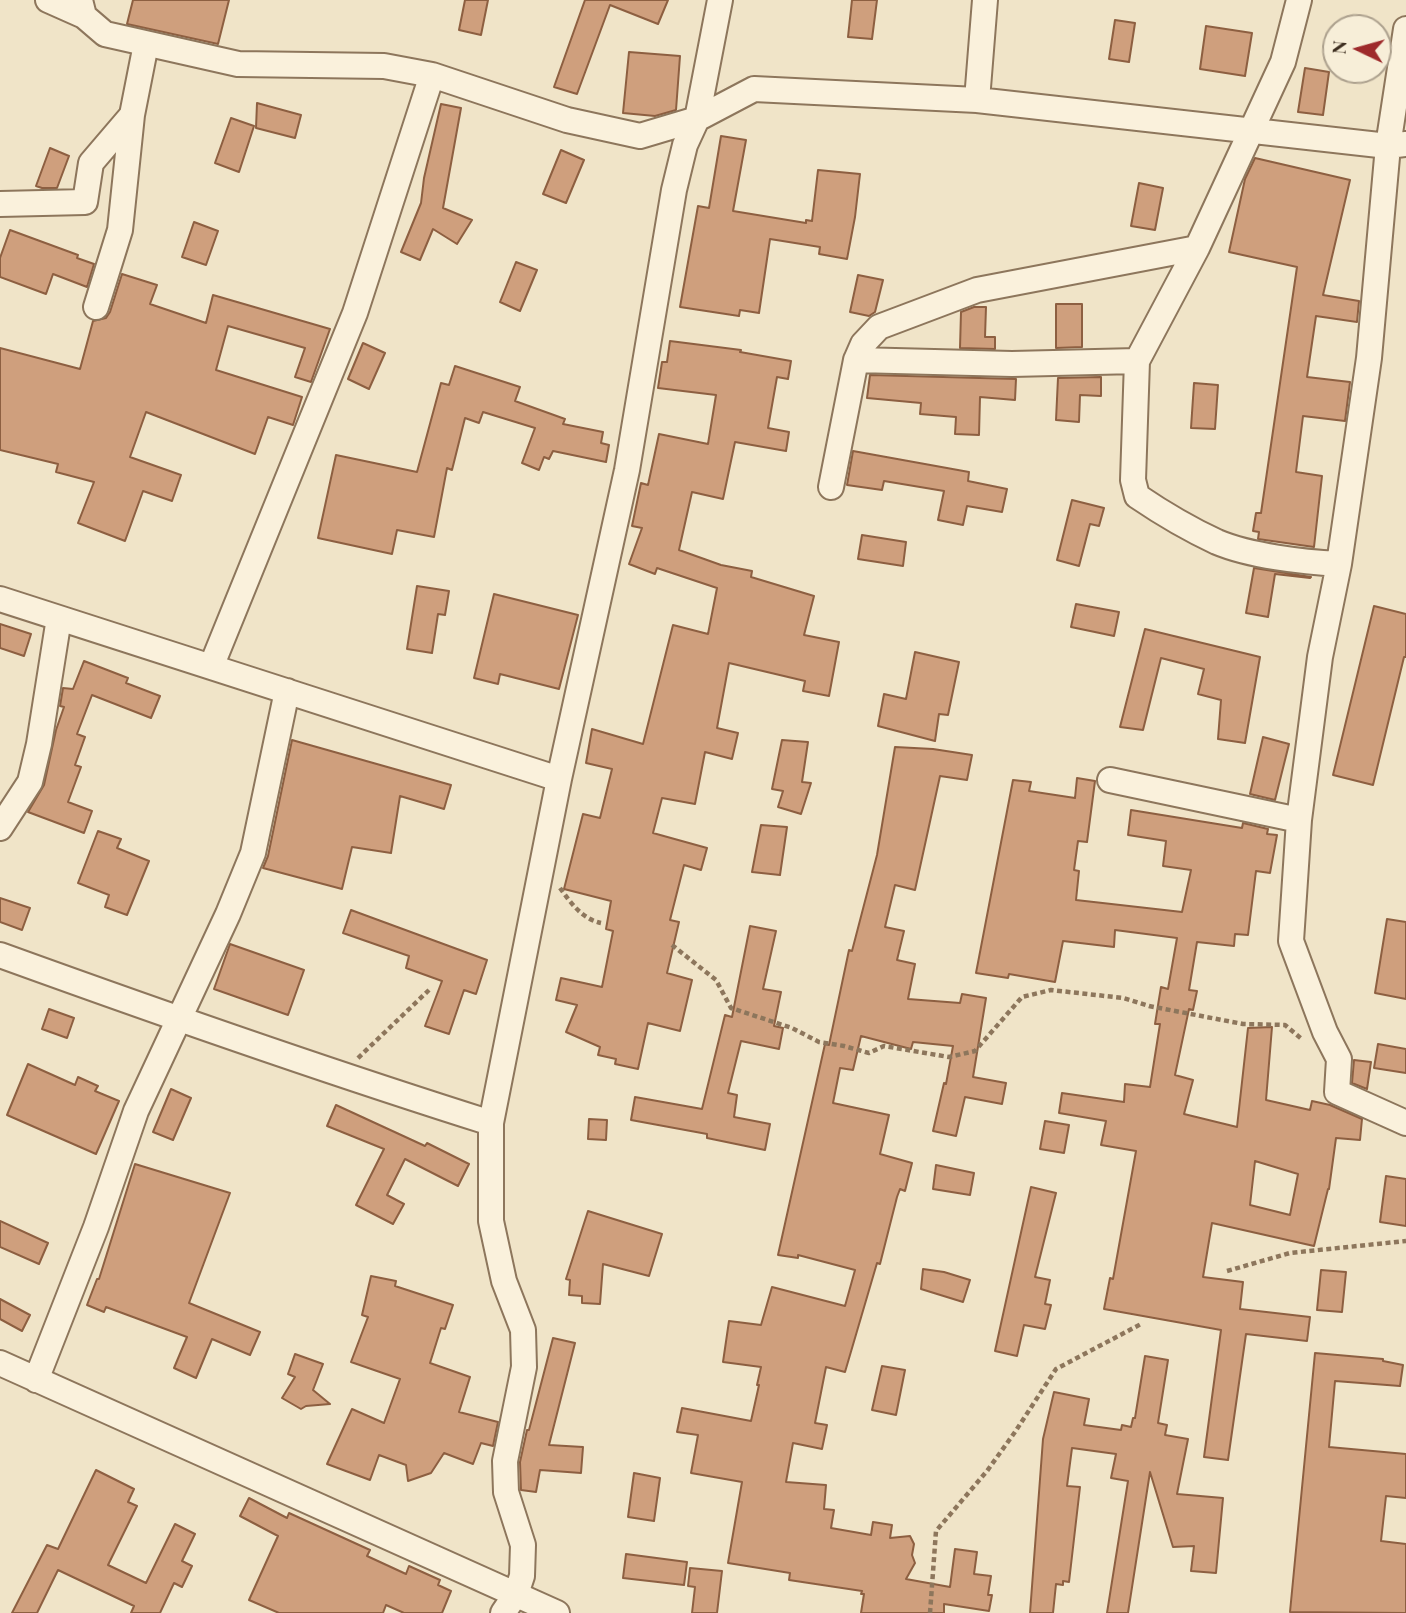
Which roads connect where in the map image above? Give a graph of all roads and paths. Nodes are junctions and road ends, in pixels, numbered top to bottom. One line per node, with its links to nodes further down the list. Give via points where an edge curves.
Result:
1 (48, 0): 5 (street)
2 (720, 0): 11 (street)
3 (985, 0): 9 (street)
4 (1299, 0): 12 (street, via 1283,62)
5 (82, 8): 7 (street, via 105,34)
6 (1406, 29): 13 (street)
7 (146, 44): 8 (street, via 238,64 384,66); 10 (street)
8 (432, 75): 11 (street, via 567,120 640,136); 24 (street, via 355,313)
9 (977, 100): 11 (street, via 754,89); 12 (street)
10 (132, 115): 15 (street, via 91,163 85,202); 17 (street, via 120,230)
11 (697, 119): 26 (street, via 674,190 627,470)
12 (1250, 131): 13 (street); 16 (street)
13 (1397, 145): 14 (street)
14 (1395, 203): 21 (street)
15 (0, 204)
16 (1197, 248): 18 (street, via 977,290 879,327); 19 (street)
17 (96, 307)
18 (856, 360): 19 (street); 20 (street)
19 (1137, 361): 21 (street, via 1133,480 1137,496 1219,542 1279,558)
20 (831, 487)
21 (1339, 564): 28 (street, via 1320,657)
22 (0, 599): 23 (street)
23 (59, 618): 24 (street); 29 (street, via 30,782)
24 (211, 667): 25 (street)
25 (287, 691): 26 (street); 35 (street, via 253,853)
26 (559, 779): 30 (street)
27 (1110, 780): 28 (street)
28 (1299, 820): 39 (street, via 1291,940 1339,1059 1337,1092)
29 (0, 828)
30 (543, 865): 31 (path, via 572,904 590,920); 38 (street)
31 (601, 923)
32 (672, 945): 36 (path, via 716,980 732,1008 820,1042 869,1053 884,1046 949,1057 975,1051 1022,997 1051,990 1123,998 1243,1024 1285,1025)
33 (0, 955): 35 (street)
34 (429, 990): 37 (path)
35 (180, 1021): 37 (street); 44 (street, via 136,1111)
36 (1304, 1041)
37 (340, 1075): 38 (street)
38 (491, 1123): 45 (street, via 491,1222 504,1281 523,1330 524,1367 505,1461 506,1492 523,1545 522,1576)
39 (1406, 1123)
40 (1406, 1241): 41 (path, via 1290,1253)
41 (1227, 1271)
42 (1141, 1324): 47 (path, via 1056,1370 987,1471 936,1531)
43 (0, 1363): 44 (street)
44 (36, 1380): 45 (street)
45 (510, 1603): 46 (street)
46 (547, 1611)
47 (930, 1613)

